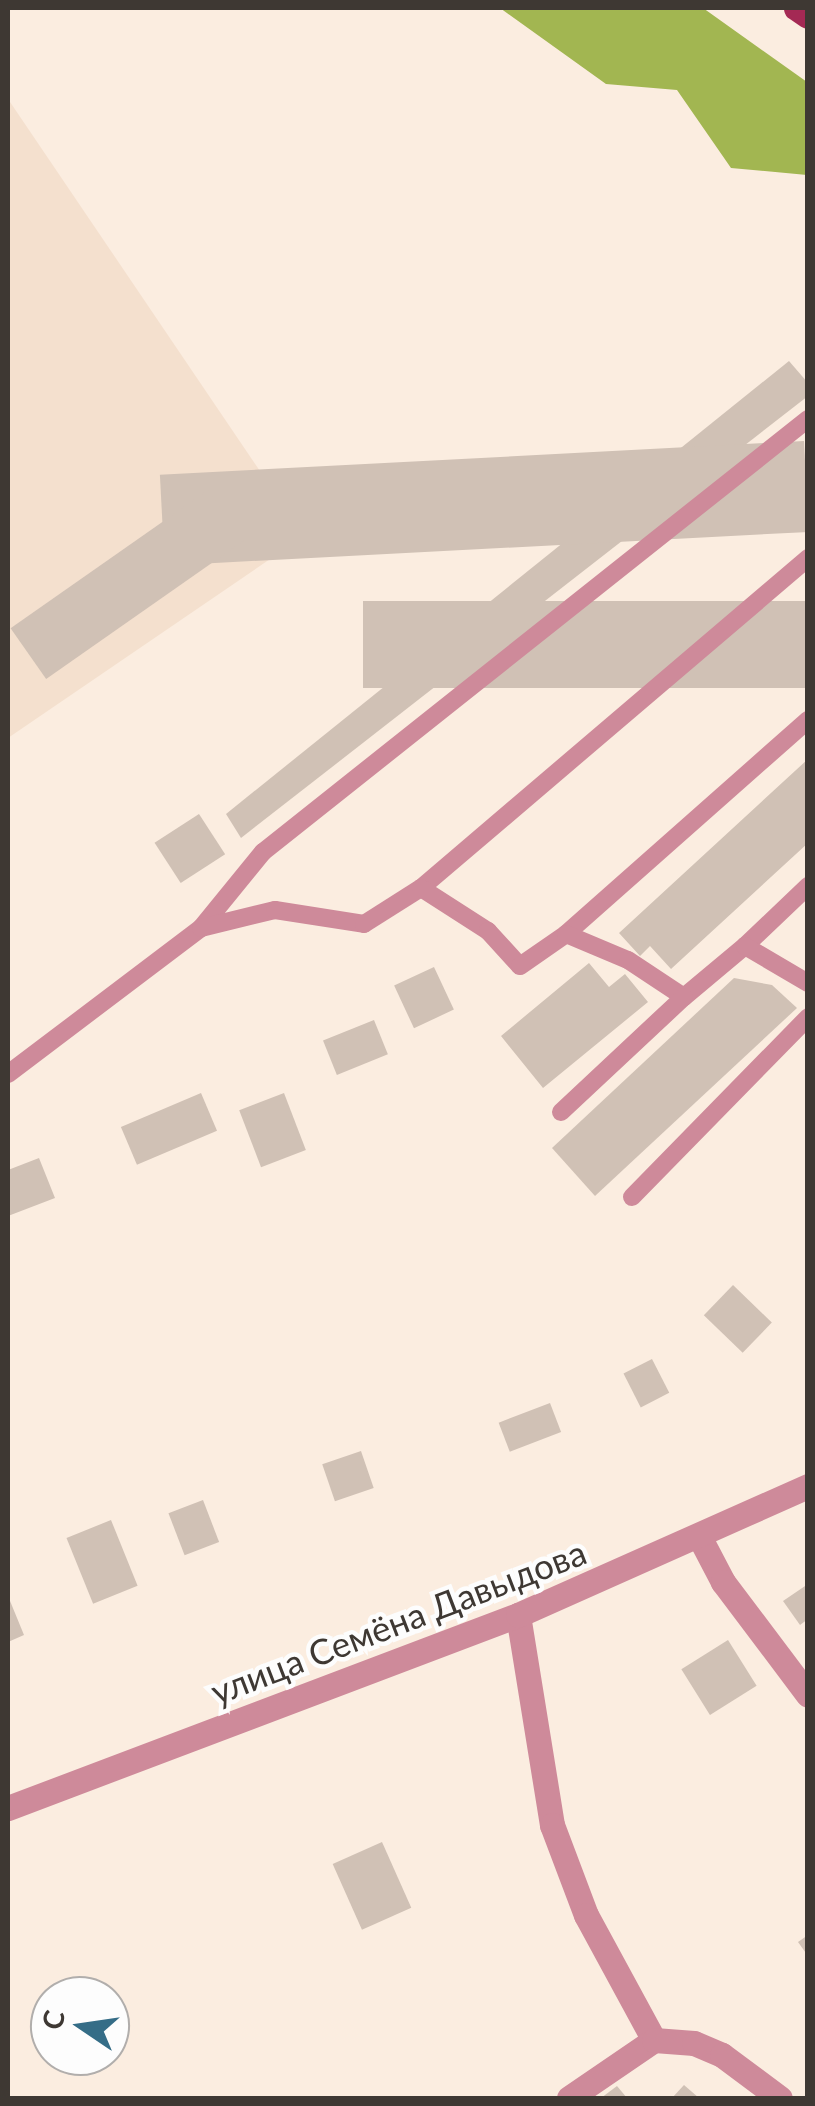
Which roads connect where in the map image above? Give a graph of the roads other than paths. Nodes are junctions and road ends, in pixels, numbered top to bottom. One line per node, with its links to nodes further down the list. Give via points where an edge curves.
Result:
1 (796, 8): 2 (main road)
2 (808, 16)
3 (808, 419): 8 (lane, via 263,852)
4 (808, 558): 7 (lane)
5 (808, 720): 9 (lane)
6 (808, 886): 10 (lane)
7 (421, 888): 8 (lane, via 364,924 274,910); 9 (lane, via 488,932 520,966)
8 (201, 928): 14 (lane)
9 (566, 934): 12 (lane, via 628,960)
10 (745, 946): 11 (lane); 12 (lane)
11 (808, 983)
12 (684, 997): 15 (lane)
13 (808, 1016): 16 (lane)
14 (8, 1074)
15 (562, 1112)
16 (632, 1197)
17 (808, 1486): 18 (street, улица Семёна Давыдова)
18 (700, 1538): 19 (street, улица Семёна Давыдова); 20 (street, via 723,1582)
19 (518, 1615): 21 (street, улица Семёна Давыдова); 22 (street, via 552,1825 586,1915)
20 (808, 1694)
21 (8, 1808)
22 (654, 2040): 23 (street); 24 (street, via 694,2043)
23 (569, 2098)
24 (780, 2098)

